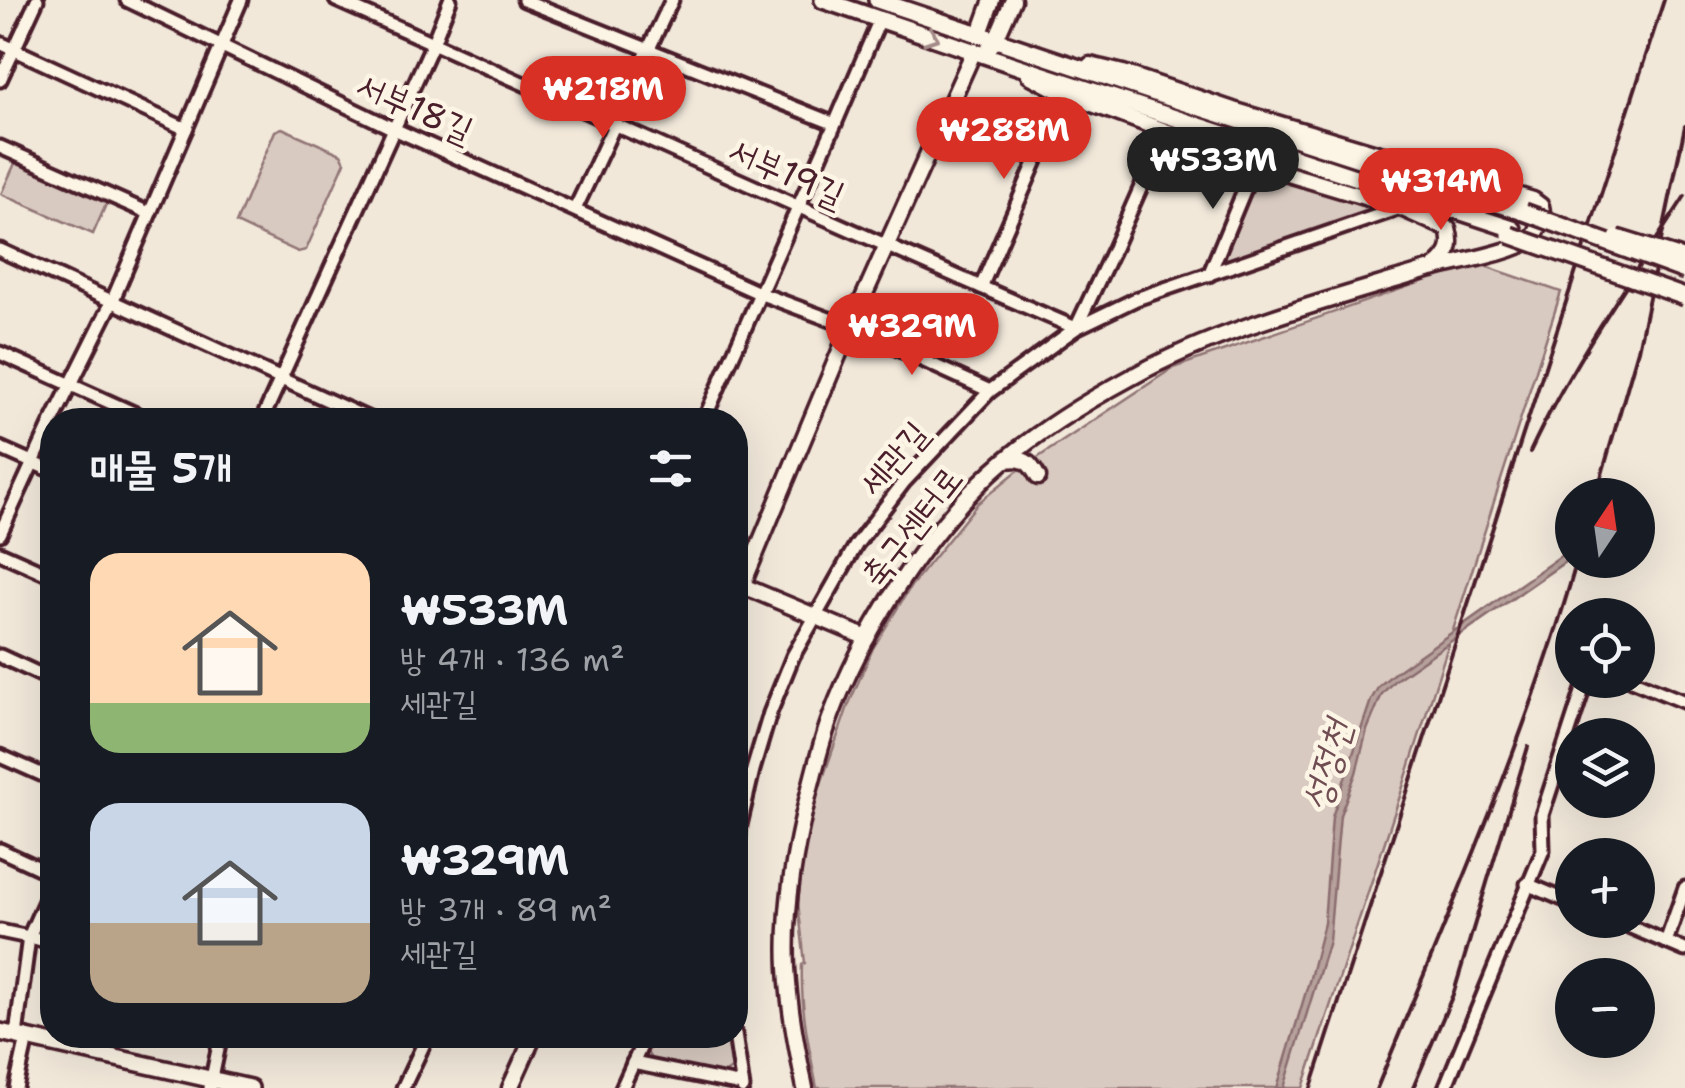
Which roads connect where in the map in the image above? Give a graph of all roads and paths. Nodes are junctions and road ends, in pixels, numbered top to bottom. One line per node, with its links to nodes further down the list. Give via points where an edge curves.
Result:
1 (37, 0): 17 (street)
2 (127, 0): 15 (street, 서부18길)
3 (241, 0): 15 (street)
4 (336, 0): 14 (street, 서부19길)
5 (450, 0): 14 (street)
6 (524, 0): 18 (street)
7 (672, 0): 18 (street)
8 (823, 0): 12 (main road)
9 (876, 0): 16 (main road)
10 (992, 0): 16 (street)
11 (1012, 0): 16 (street)
12 (880, 19): 16 (main road, one-way to 16); 23 (street)
13 (0, 43): 17 (street)
14 (434, 43): 22 (street, 서부19길); 25 (street)
15 (220, 46): 24 (street); 25 (street, 서부18길)
16 (991, 48): 20 (street); 21 (main road); 32 (main road); 34 (street, via 966,69); 37 (street, 축구센터로, via 1123,73 1541,206 1530,240)
17 (14, 49): 19 (street); 24 (street)
18 (648, 49): 22 (street); 23 (street)
19 (0, 80)
20 (1065, 94): 21 (street); 41 (street)
21 (1164, 122): 27 (street); 28 (main road); 46 (street)
22 (616, 124): 29 (street, 서부19길); 31 (street)
23 (836, 124): 29 (street)
24 (186, 129): 33 (street)
25 (394, 129): 31 (street, 서부18길); 48 (street)
26 (0, 148): 33 (street)
27 (1256, 164): 30 (street); 39 (street)
28 (1388, 189): 40 (main road, bridge); 43 (main road, bridge)
29 (798, 208): 34 (street, 서부19길); 42 (street)
30 (1401, 208): 37 (street, via 1448,229 1447,256); 39 (street, 세관길)
31 (575, 209): 42 (street, 서부18길)
32 (1524, 212): 36 (main road, bridge); 38 (main road, bridge)
33 (149, 213): 44 (street)
34 (886, 247): 41 (street, 서부19길); 45 (street)
35 (0, 250): 44 (street)
36 (1685, 259)
37 (1432, 269): 58 (street, 축구센터로, via 1186,351 1131,377)
38 (1685, 270)
39 (1209, 275): 46 (street, 세관길)
40 (1685, 286)
41 (981, 287): 46 (street, 서부19길)
42 (760, 292): 45 (street, 서부18길); 55 (street)
43 (1685, 297)
44 (112, 302): 48 (street); 49 (street)
45 (850, 328): 50 (street, 서부18길); 64 (street)
46 (1076, 328): 50 (street, 세관길)
47 (0, 354): 49 (street)
48 (280, 379): 53 (street); 54 (street)
49 (69, 384): 51 (street); 52 (street)
50 (990, 391): 67 (street, 세관길, via 904,482 856,545)
51 (58, 408)
52 (122, 408)
53 (267, 408)
54 (344, 408)
55 (709, 408)
56 (0, 448): 59 (street)
57 (40, 449): 59 (street)
58 (1006, 460): 61 (street, via 1020,458); 68 (street, 축구센터로, via 942,529)
59 (34, 463): 60 (street); 62 (street)
60 (40, 466)
61 (1038, 476)
62 (0, 534)
63 (0, 552): 65 (street)
64 (748, 563)
65 (40, 570)
66 (748, 588): 67 (street)
67 (815, 616): 68 (street); 76 (street, 세관길, via 770,714)
68 (867, 638): 105 (street, 축구센터로, via 830,720 798,838 787,966)
69 (0, 656): 70 (street)
70 (40, 674)
71 (1655, 690): 73 (street)
72 (1580, 698): 79 (street, via 1542,815 1543,850)
73 (1685, 702)
74 (0, 756): 75 (street)
75 (40, 774)
76 (748, 792)
77 (0, 850): 78 (street)
78 (40, 868)
79 (1528, 884): 81 (street); 106 (street)
80 (1685, 888): 87 (street)
81 (1555, 896)
82 (40, 913): 84 (street)
83 (0, 931): 84 (street)
84 (30, 937): 86 (street); 89 (street)
85 (1655, 937): 87 (street)
86 (40, 939)
87 (1666, 942): 88 (street)
88 (1685, 950)
89 (14, 1035): 90 (main road); 100 (street)
90 (40, 1041)
91 (66, 1048): 98 (main road)
92 (218, 1048): 98 (street)
93 (422, 1048): 102 (street)
94 (528, 1048): 103 (street)
95 (640, 1048): 97 (street)
96 (737, 1048): 99 (street)
97 (633, 1064): 99 (street); 104 (street)
98 (211, 1084): 101 (main road)
99 (743, 1086)
100 (16, 1088)
101 (250, 1088)
102 (403, 1088)
103 (510, 1088)
104 (622, 1088)
105 (805, 1088)
106 (1445, 1088)

